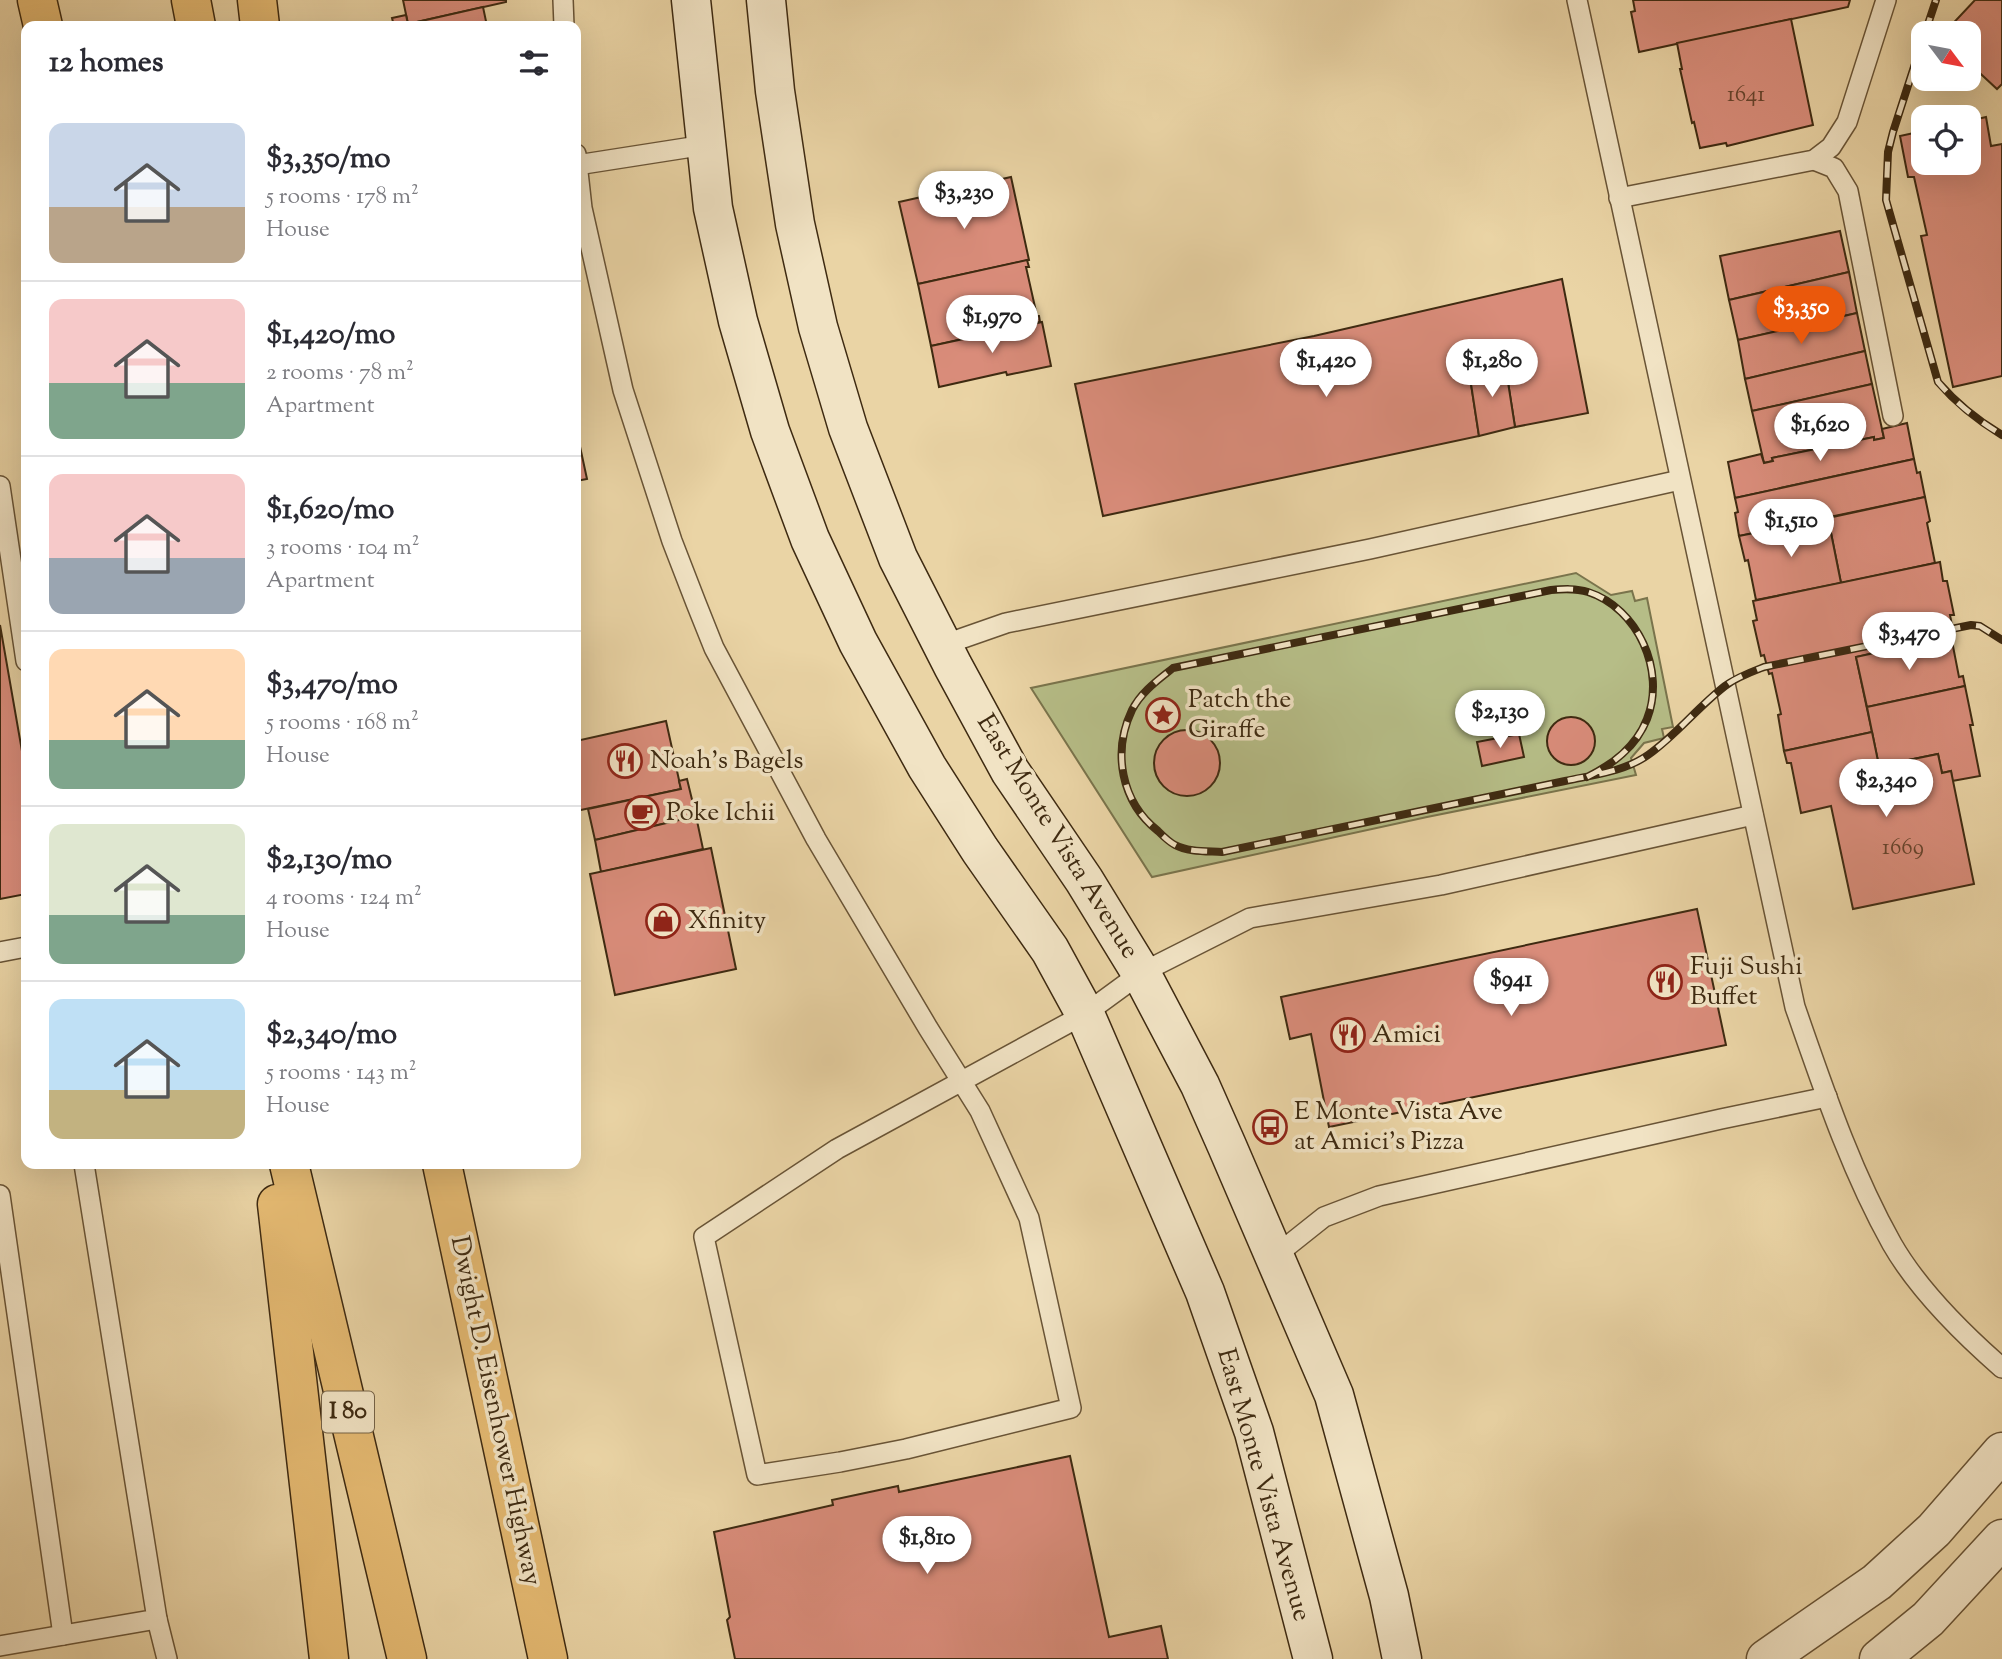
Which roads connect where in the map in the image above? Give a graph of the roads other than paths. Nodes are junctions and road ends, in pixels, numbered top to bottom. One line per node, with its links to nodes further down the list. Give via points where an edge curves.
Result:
1 (37, 0): 9 (highway)
2 (191, 0): 10 (highway)
3 (257, 0): 11 (highway)
4 (563, 0): 12 (lane)
5 (691, 0): 13 (main road, East Monte Vista Avenue)
6 (766, 0): 22 (main road, East Monte Vista Avenue, via 795,224 818,327 848,428 898,558)
7 (1577, 0): 16 (lane)
8 (1886, 0): 15 (lane, via 1847,122 1831,147)
9 (42, 21)
10 (196, 21)
11 (259, 21)
12 (564, 21)
13 (705, 145): 14 (lane); 27 (main road, East Monte Vista Avenue, via 713,208 738,321 770,431 810,539 858,642 927,767 1050,950)
14 (581, 159)
15 (1814, 160): 16 (lane); 18 (lane, via 1834,168 1848,191)
16 (1619, 198): 19 (lane)
17 (581, 200): 28 (lane, via 623,390 672,541 714,648 816,839)
18 (1893, 416)
19 (1680, 480): 22 (lane, via 1006,623); 23 (lane)
20 (0, 486): 21 (lane)
21 (21, 628)
22 (943, 645): 26 (main road, East Monte Vista Avenue, via 1010,771)
23 (1753, 815): 26 (lane, via 1441,885 1250,918); 29 (lane, via 1794,1007)
24 (21, 948): 25 (lane)
25 (0, 952)
26 (1141, 973): 27 (lane); 35 (main road, East Monte Vista Avenue, via 1200,1085)
27 (1084, 1014): 28 (lane); 46 (main road, East Monte Vista Avenue, via 1214,1318 1254,1432)
28 (961, 1082): 28 (lane, via 980,1111 1029,1218 1071,1408 892,1452 757,1475 704,1237 837,1149)
29 (1827, 1097): 35 (lane, via 1379,1196 1324,1217); 36 (lane, via 1893,1245 1931,1298)
30 (85, 1169): 39 (lane)
31 (274, 1169): 43 (highway)
32 (290, 1169): 44 (highway, I 80)
33 (443, 1169): 45 (highway, Dwight D. Eisenhower Highway)
34 (0, 1195): 40 (lane)
35 (1275, 1256): 47 (main road, East Monte Vista Avenue, via 1334,1395)
36 (2002, 1368)
37 (2002, 1452): 48 (main road, via 1934,1530 1877,1582)
38 (2002, 1539): 49 (main road, via 1928,1619)
39 (157, 1619): 40 (lane); 42 (lane)
40 (63, 1635): 41 (lane)
41 (0, 1646)
42 (167, 1659)
43 (329, 1659)
44 (407, 1659)
45 (548, 1659)
46 (1313, 1659)
47 (1402, 1659)
48 (1766, 1659)
49 (1879, 1659)

